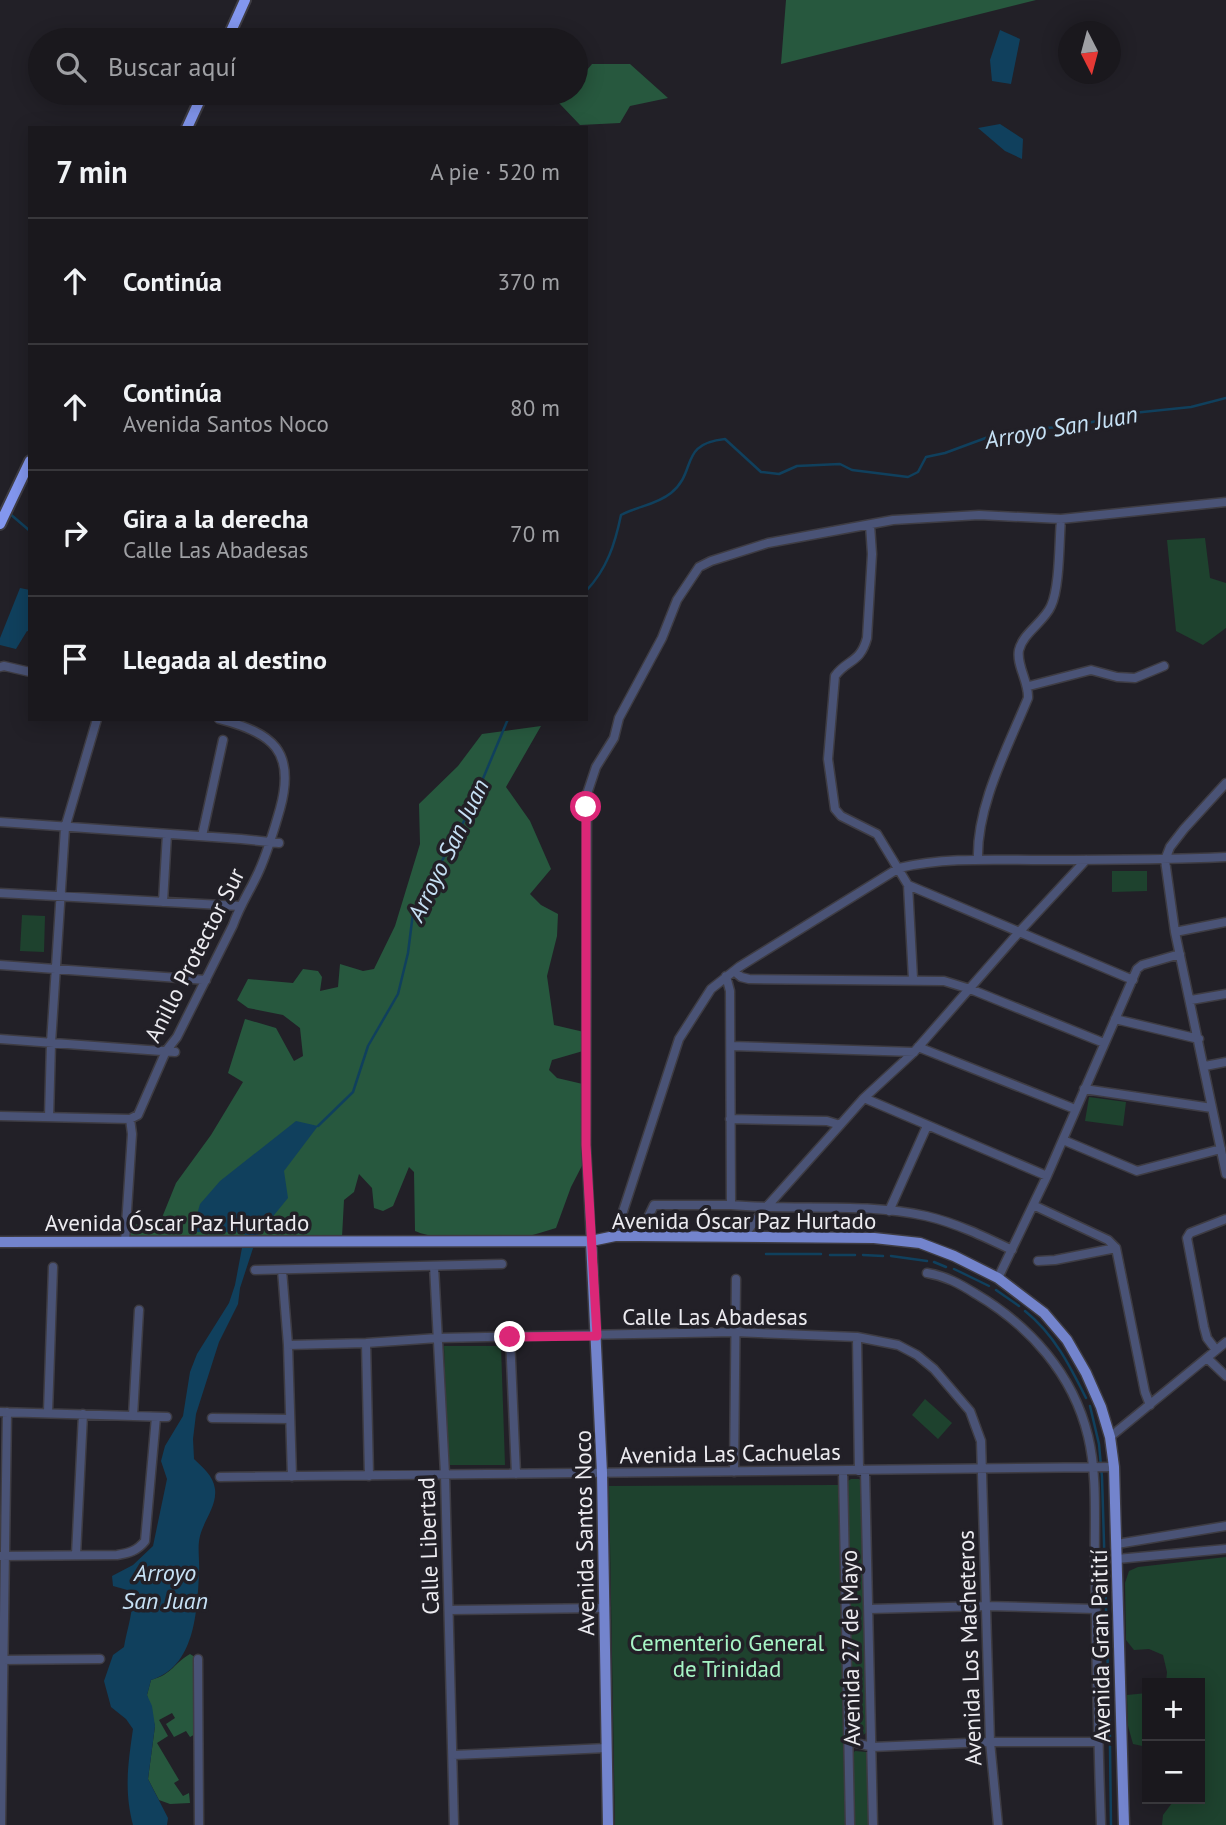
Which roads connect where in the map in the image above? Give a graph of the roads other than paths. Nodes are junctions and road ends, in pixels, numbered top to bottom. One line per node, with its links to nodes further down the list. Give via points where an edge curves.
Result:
1 (245, 0): 2 (highway)
2 (232, 28)
3 (198, 105): 4 (highway)
4 (188, 126)
5 (28, 465): 8 (highway)
6 (1226, 502): 7 (street)
7 (1061, 519): 9 (street, via 979,515); 13 (street, via 1054,597 1044,618 1020,647)
8 (0, 524)
9 (870, 525): 27 (street, via 867,638 857,659 835,676 828,759 835,809 877,834); 80 (street, via 768,543 699,567 677,600 590,780 586,1145)
10 (1164, 666): 13 (street, via 1135,678 1091,670)
11 (0, 667): 12 (street)
12 (28, 672)
13 (1029, 686): 24 (street, via 979,829)
14 (96, 721): 19 (street)
15 (226, 721): 22 (street, Anillo Protector Sur, via 269,741 283,759 285,789)
16 (223, 740): 21 (street)
17 (1226, 783): 26 (street, via 1184,829)
18 (0, 822): 19 (street)
19 (65, 828): 20 (street); 30 (street)
20 (167, 834): 21 (street); 31 (street)
21 (202, 836): 22 (street)
22 (275, 843): 32 (street, Anillo Protector Sur)
23 (1226, 857): 26 (street)
24 (978, 860): 25 (street); 27 (street, via 923,862)
25 (1086, 860): 26 (street); 34 (street)
26 (1165, 860): 35 (street)
27 (899, 868): 28 (street); 39 (street)
28 (908, 885): 34 (street); 40 (street)
29 (0, 893): 30 (street)
30 (62, 897): 31 (street); 38 (street)
31 (163, 902): 32 (street)
32 (240, 905): 41 (street, Anillo Protector Sur)
33 (1226, 922): 35 (street)
34 (1020, 931): 42 (street); 43 (street)
35 (1175, 932): 36 (street)
36 (1180, 954): 42 (street, via 1142,965); 45 (street)
37 (0, 965): 38 (street)
38 (56, 969): 41 (street); 49 (street)
39 (730, 973): 40 (street, via 749,979); 51 (street); 77 (street, via 711,989 679,1039)
40 (913, 979): 43 (street)
41 (206, 980): 53 (street, Anillo Protector Sur)
42 (1133, 980): 46 (street)
43 (970, 989): 50 (street); 52 (street)
44 (1226, 994): 45 (street)
45 (1191, 1000): 48 (street)
46 (1115, 1019): 48 (street); 50 (street)
47 (0, 1039): 49 (street)
48 (1199, 1039): 55 (street)
49 (51, 1043): 53 (street); 61 (street)
50 (1104, 1043): 56 (street)
51 (731, 1046): 52 (street); 63 (street)
52 (916, 1049): 57 (street); 59 (street)
53 (171, 1052): 62 (street, Anillo Protector Sur, via 138,1115)
54 (1226, 1062): 55 (street)
55 (1205, 1066): 58 (street)
56 (1084, 1089): 58 (street); 59 (street)
57 (864, 1098): 64 (street); 65 (street)
58 (1212, 1108): 66 (street)
59 (1075, 1109): 67 (street)
60 (0, 1116): 61 (street)
61 (49, 1117): 62 (street)
62 (130, 1119): 79 (street)
63 (730, 1119): 64 (street); 71 (street)
64 (840, 1125): 73 (street)
65 (927, 1126): 70 (street); 74 (street)
66 (1222, 1133): 68 (street)
67 (1063, 1140): 68 (street, via 1137,1171); 70 (street)
68 (1221, 1149): 69 (street)
69 (1226, 1174)
70 (1047, 1176): 72 (street)
71 (731, 1205): 73 (street); 78 (street, via 653,1205)
72 (1033, 1205): 82 (street); 83 (street)
73 (765, 1210): 74 (street); 76 (street)
74 (889, 1211): 83 (street, via 953,1224)
75 (1226, 1219): 102 (street, via 1187,1238 1204,1327)
76 (747, 1233): 78 (main road, Avenida Óscar Paz Hurtado); 91 (main road, Avenida Óscar Paz Hurtado, via 902,1239 935,1248)
77 (615, 1236): 78 (main road, Avenida Óscar Paz Hurtado); 80 (main road, Avenida Óscar Paz Hurtado)
78 (639, 1236)
79 (125, 1241): 80 (main road, Avenida Óscar Paz Hurtado); 81 (main road, Avenida Óscar Paz Hurtado)
80 (591, 1241): 95 (main road, Avenida Santos Noco)
81 (0, 1242)
82 (1116, 1248): 84 (street); 105 (street)
83 (1012, 1250): 91 (street)
84 (1038, 1261)
85 (502, 1264): 86 (street)
86 (433, 1266): 89 (street); 98 (street, Calle Libertad)
87 (52, 1267): 107 (street)
88 (255, 1270): 89 (street)
89 (282, 1270): 101 (street)
90 (928, 1273): 115 (street, via 955,1281 986,1300 1014,1319 1047,1353 1078,1407)
91 (998, 1278): 114 (main road, Avenida Óscar Paz Hurtado, via 1044,1313 1068,1340 1101,1407)
92 (736, 1279): 94 (street)
93 (139, 1310): 109 (street)
94 (734, 1332): 95 (street, Calle Las Abadesas); 97 (street, Calle Las Abadesas); 120 (street)
95 (597, 1336): 96 (street, Calle Las Abadesas); 123 (main road, Avenida Santos Noco)
96 (510, 1337): 98 (street, Calle Las Abadesas); 122 (street)
97 (857, 1337): 117 (street, Calle Las Abadesas, via 898,1345 917,1355 950,1386 977,1425); 119 (street, Avenida 27 de Mayo)
98 (438, 1338): 100 (street, Calle Las Abadesas); 121 (street, Calle Libertad)
99 (1226, 1342): 102 (street)
100 (366, 1343): 101 (street, Calle Las Abadesas); 124 (street)
101 (288, 1345): 113 (street)
102 (1216, 1350): 103 (street)
103 (1207, 1357): 104 (street); 105 (street)
104 (1226, 1376)
105 (1150, 1405): 114 (street)
106 (4, 1412): 107 (street); 131 (street)
107 (48, 1412): 108 (street)
108 (83, 1414): 109 (street); 130 (street)
109 (134, 1416): 110 (street)
110 (156, 1417): 111 (street); 130 (street, via 145,1541 133,1552)
111 (167, 1417)
112 (212, 1418): 113 (street)
113 (290, 1419): 126 (street)
114 (1110, 1437): 116 (main road, Avenida Óscar Paz Hurtado)
115 (1094, 1467): 116 (street, Avenida Las Cachuelas); 117 (street, Avenida Las Cachuelas); 136 (street)
116 (1110, 1467): 128 (main road, Avenida Gran Paitití)
117 (982, 1470): 119 (street, Avenida Las Cachuelas); 133 (street, Avenida Los Macheteros)
118 (843, 1471): 119 (street, Avenida Las Cachuelas); 120 (street, Avenida Las Cachuelas); 141 (street, Avenida 27 de Mayo)
119 (862, 1471): 135 (street, Avenida 27 de Mayo)
120 (734, 1472): 123 (street, Avenida Las Cachuelas)
121 (445, 1474): 122 (street, Avenida Las Cachuelas); 124 (street, Avenida Las Cachuelas); 137 (street, Calle Libertad)
122 (516, 1474): 123 (street, Avenida Las Cachuelas)
123 (603, 1474): 134 (main road, Avenida Santos Noco)
124 (369, 1476): 126 (street, Avenida Las Cachuelas)
125 (220, 1477): 126 (street, Avenida Las Cachuelas)
126 (292, 1477)
127 (1226, 1526): 128 (street)
128 (1117, 1544): 132 (main road, Avenida Gran Paitití)
129 (1226, 1549): 132 (street)
130 (76, 1555): 131 (street)
131 (2, 1556): 140 (street)
132 (1117, 1559): 156 (main road, Avenida Gran Paitití)
133 (986, 1606): 135 (street); 136 (street); 142 (street, Avenida Los Macheteros)
134 (605, 1608): 137 (street); 145 (main road, Avenida Santos Noco)
135 (869, 1609): 144 (street, Avenida 27 de Mayo)
136 (1096, 1609): 143 (street)
137 (449, 1610): 146 (street, Calle Libertad)
138 (100, 1659): 140 (street)
139 (198, 1659): 149 (street)
140 (2, 1660): 147 (street)
141 (849, 1741): 144 (street); 152 (street, Avenida 27 de Mayo)
142 (990, 1742): 143 (street); 144 (street); 154 (street, Avenida Los Macheteros)
143 (1098, 1742): 155 (street)
144 (872, 1747): 153 (street, Avenida 27 de Mayo)
145 (607, 1748): 146 (street); 151 (main road, Avenida Santos Noco)
146 (453, 1755): 150 (street, Calle Libertad)
147 (1, 1778): 148 (street)
148 (1, 1825)
149 (200, 1825)
150 (454, 1825)
151 (608, 1825)
152 (850, 1825)
153 (873, 1825)
154 (998, 1825)
155 (1101, 1825)
156 (1124, 1825)

